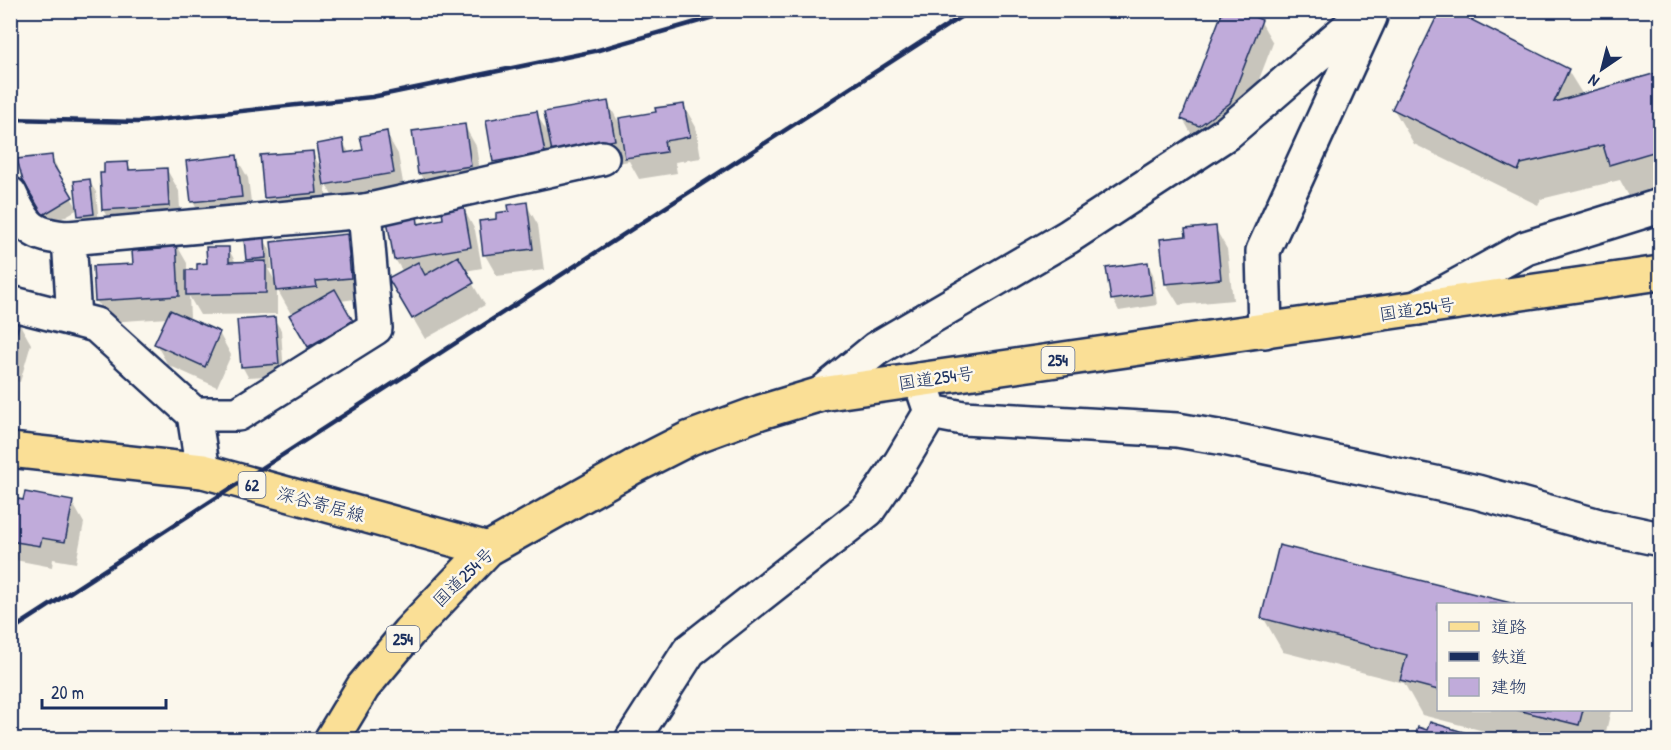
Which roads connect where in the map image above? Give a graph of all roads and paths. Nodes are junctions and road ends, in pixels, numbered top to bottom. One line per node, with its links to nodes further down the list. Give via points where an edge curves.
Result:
1 (1371, 10): 11 (street, via 1263,251); 13 (street, via 1227,133 1068,237 876,349)
2 (602, 158): 5 (street)
3 (10, 194): 6 (street, via 22,220 46,237)
4 (1660, 206): 9 (street, via 1526,248)
5 (365, 211): 6 (street); 15 (street, via 375,328 238,414)
6 (69, 238): 10 (street)
7 (1660, 273): 9 (main road, 国道254号 / 254)
8 (10, 303): 10 (street)
9 (1414, 309): 11 (main road, 国道254号 / 254)
10 (74, 319): 15 (street, via 96,325)
11 (1265, 331): 12 (main road, 国道254号 / 254)
12 (920, 380): 13 (main road, 国道254号 / 254); 14 (street)
13 (821, 394): 19 (main road, 国道254号 / 254, via 690,438)
14 (931, 412): 18 (street, via 963,418 1177,430 1224,438 1478,492); 21 (street, via 868,510 688,651)
15 (194, 414): 17 (street)
16 (10, 450): 17 (main road, 深谷寄居線 / 62)
17 (203, 471): 19 (main road, 深谷寄居線 / 62)
18 (1660, 539)
19 (488, 549): 20 (main road, 国道254号 / 254, via 371,678)
20 (331, 740)
21 (632, 740)

